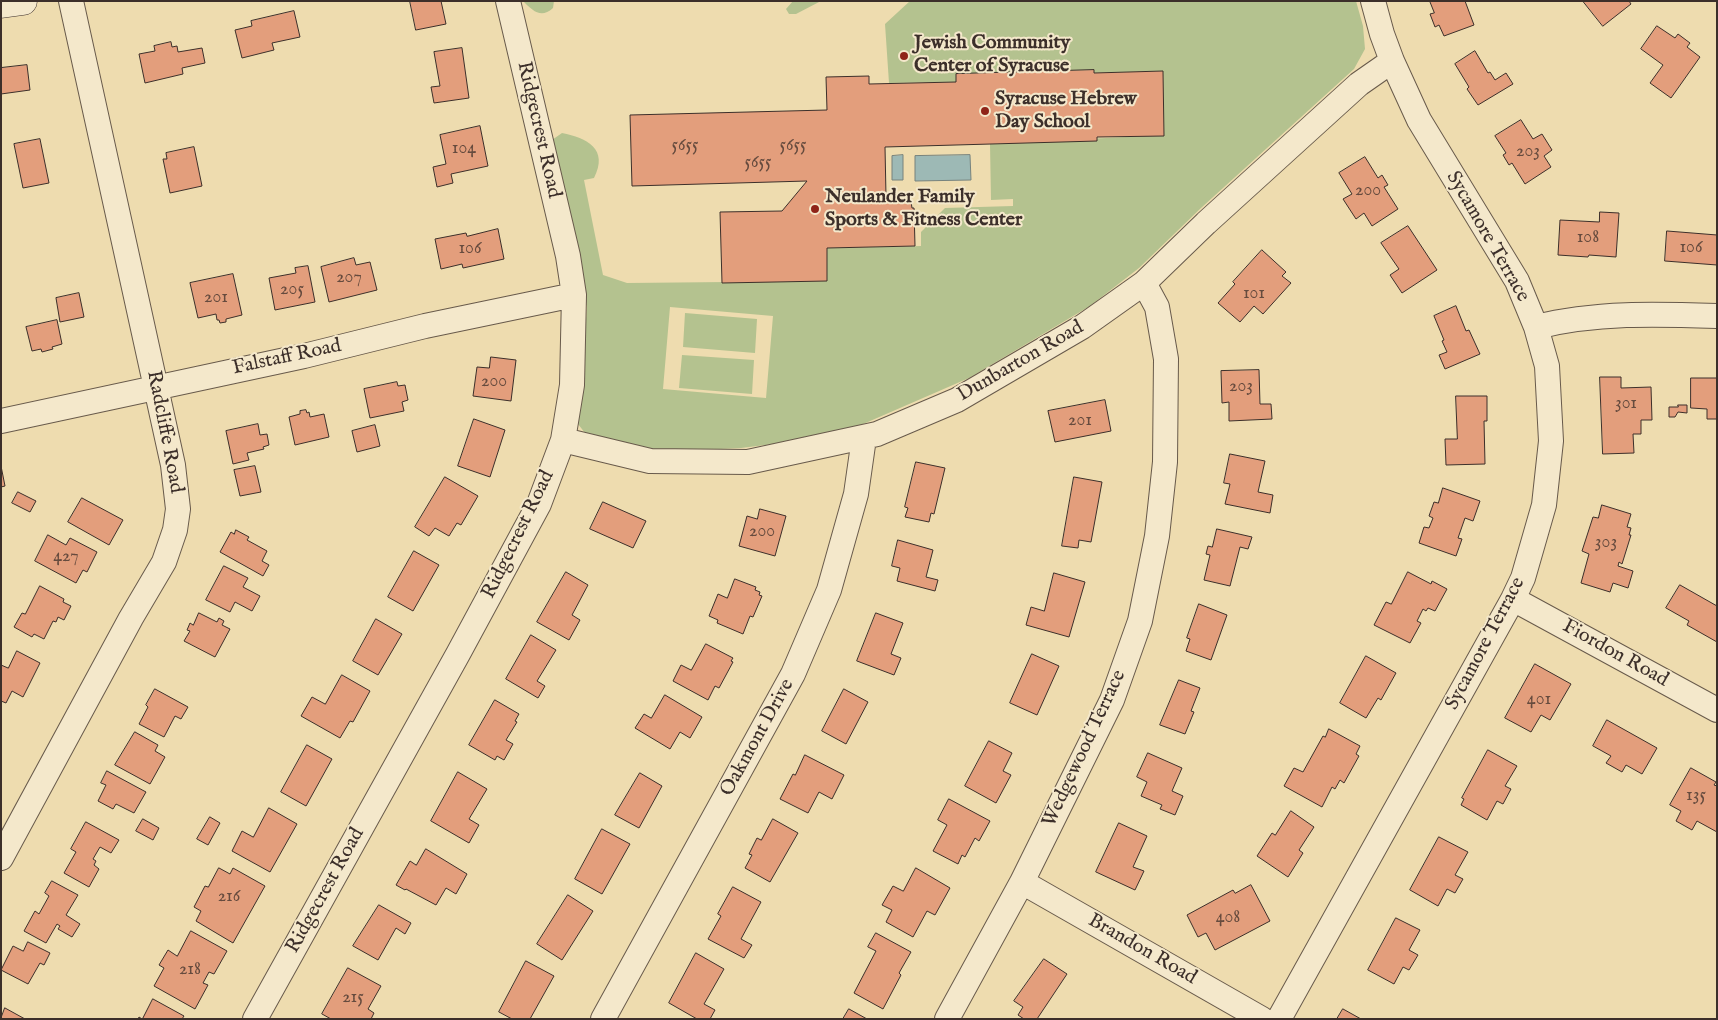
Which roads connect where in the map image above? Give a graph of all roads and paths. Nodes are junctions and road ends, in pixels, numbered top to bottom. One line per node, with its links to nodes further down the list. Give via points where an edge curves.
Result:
1 (23, 1): 5 (street)
2 (71, 1): 11 (street, Radcliffe Road)
3 (508, 1): 8 (street, Ridgecrest Road, via 568,256)
4 (1373, 1): 6 (street, Sycamore Terrace)
5 (1, 4)
6 (1392, 61): 7 (street, Dunbarton Road, via 1359,84); 10 (street, Sycamore Terrace, via 1419,120 1517,281)
7 (1144, 283): 13 (street, Dunbarton Road, via 1082,327 957,400); 18 (street, Wedgewood Terrace, via 1157,307 1166,359 1165,462 1157,536 1140,621 1112,700)
8 (574, 296): 11 (street, Falstaff Road); 14 (street, Ridgecrest Road, via 572,385)
9 (1717, 316): 10 (street, via 1636,314)
10 (1536, 327): 15 (street, Sycamore Terrace, via 1547,366 1551,440 1544,504)
11 (156, 387): 12 (street, Falstaff Road); 17 (street, Radcliffe Road, via 173,465 178,509 175,530 164,562)
12 (1, 421)
13 (864, 438): 14 (street, Dunbarton Road, via 748,462 650,461); 20 (street, Oakmont Drive, via 856,494 829,590 792,674)
14 (563, 440): 19 (street, Ridgecrest Road, via 539,504)
15 (1514, 599): 16 (street, Fiordon Road); 23 (street, Sycamore Terrace)
16 (1717, 710)
17 (1, 858)
18 (1022, 882): 21 (street, Wedgewood Terrace); 22 (street, Brandon Road)
19 (255, 1019)
20 (603, 1019)
21 (947, 1019)
22 (1262, 1019)
23 (1279, 1019)

